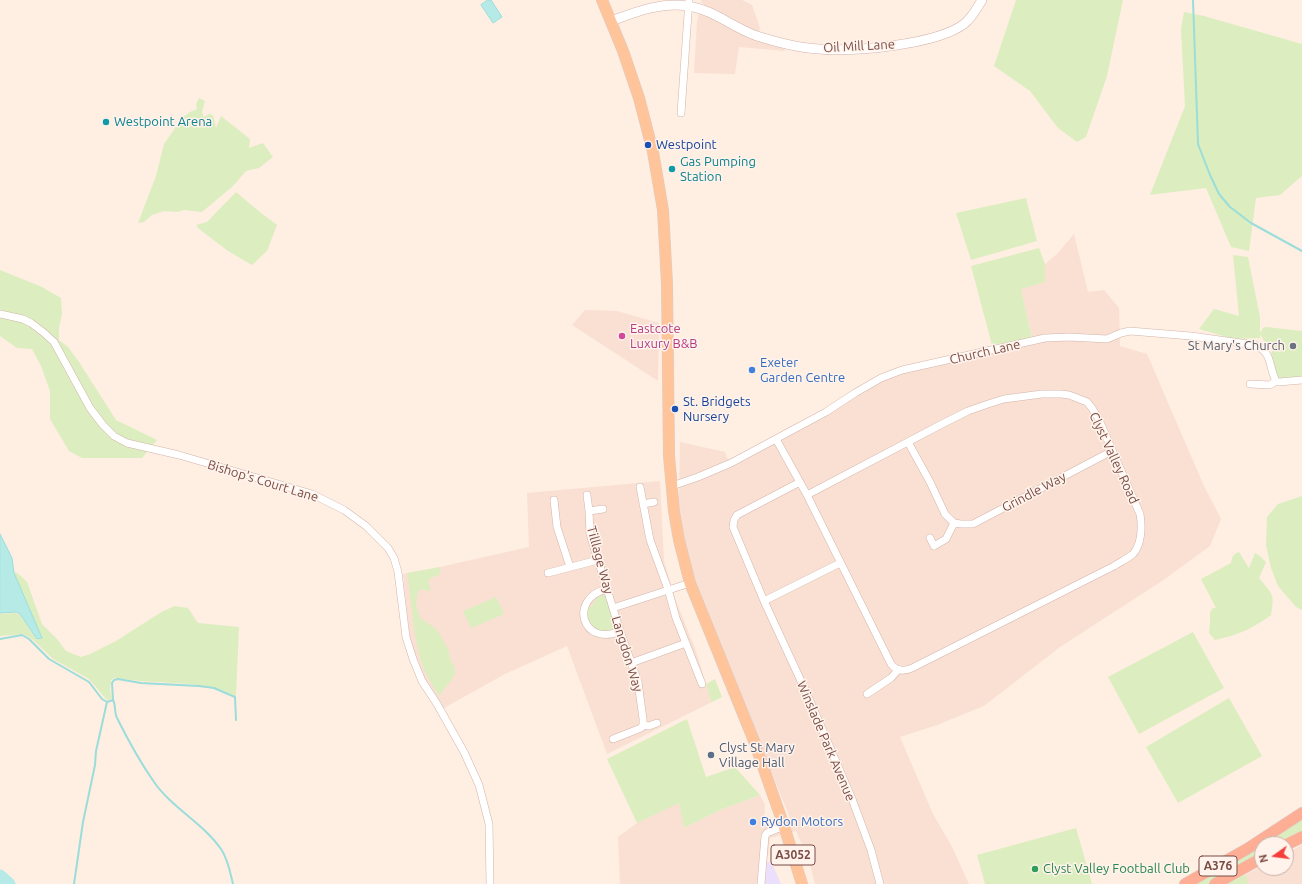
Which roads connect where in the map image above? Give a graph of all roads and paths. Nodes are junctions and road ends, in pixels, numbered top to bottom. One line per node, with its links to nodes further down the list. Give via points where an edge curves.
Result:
1 (602, 0): 4 (main road, A3052)
2 (982, 0): 3 (street, Oil Mill Lane, via 964,24 948,32 909,43 848,50 818,49 773,41)
3 (689, 3): 4 (street, Oil Mill Lane, via 643,9); 5 (street)
4 (611, 21): 14 (main road, A3052, via 643,112 663,210)
5 (681, 113)
6 (0, 314): 46 (street, Bishop's Court Lane, via 22,318 54,342 90,408 114,436 127,443 312,494 344,510 366,526 388,548 398,572 406,637 413,659 422,681 464,752 479,785 489,824)
7 (1302, 380): 8 (street)
8 (1276, 381): 9 (street, via 1270,385); 10 (street, Church Lane, via 1266,352 1254,344 1130,331 1107,339 1045,338 881,378)
9 (1250, 384)
10 (776, 439): 13 (street); 14 (street, Church Lane, via 731,463)
11 (908, 442): 12 (street, Clyst Valley Road, via 988,404 1012,398 1061,394 1087,402 1099,420); 17 (street, Clyst Valley Road); 23 (street, via 945,514)
12 (1112, 451): 23 (street, Grindle Way, via 973,524); 37 (street, Clyst Valley Road, via 1140,514 1138,547 1133,554 916,666 903,671)
13 (800, 482): 17 (street); 32 (street, Winslade Park Avenue, via 737,515 734,520 733,527)
14 (672, 486): 29 (main road, A3052, via 679,540)
15 (640, 487): 20 (street)
16 (587, 495): 22 (street, Tilllage Way)
17 (807, 495): 26 (street)
18 (554, 500): 27 (street, via 557,527)
19 (654, 502): 20 (street)
20 (643, 504): 31 (street, via 650,540)
21 (603, 509): 22 (street, Tilllage Way)
22 (589, 511): 25 (street, Tilllage Way, via 590,534)
23 (954, 523): 24 (street, via 946,539 935,549)
24 (930, 538)
25 (598, 560): 27 (street); 30 (street, Tilllage Way)
26 (840, 563): 32 (street); 37 (street, via 891,664)
27 (570, 567): 28 (street)
28 (548, 573)
29 (690, 583): 31 (street); 44 (main road, A3052, via 750,732)
30 (607, 589): 33 (street, Tilllage Way); 34 (street, via 597,592 587,602 584,610 585,621 590,629 600,634 610,635)
31 (668, 589): 33 (street); 35 (street)
32 (764, 601): 49 (street, Winslade Park Avenue, via 852,799 871,850)
33 (613, 608): 34 (street, Langdon Way)
34 (620, 631): 36 (street, Langdon Way)
35 (686, 643): 36 (street); 38 (street)
36 (631, 663): 41 (street, Langdon Way, via 638,682)
37 (898, 670): 39 (street, Clyst Valley Road, via 891,678)
38 (702, 684)
39 (867, 694)
40 (657, 723): 41 (street, via 649,726)
41 (643, 724): 42 (street, via 641,728)
42 (613, 739)
43 (1302, 813): 50 (highway, A376, via 1248,849)
44 (784, 826): 47 (street, via 765,836); 48 (main road, A3052)
45 (1254, 862): 51 (highway, A376)
46 (490, 884)
47 (761, 884)
48 (802, 884)
49 (880, 884)
50 (1185, 884)
51 (1215, 884)

